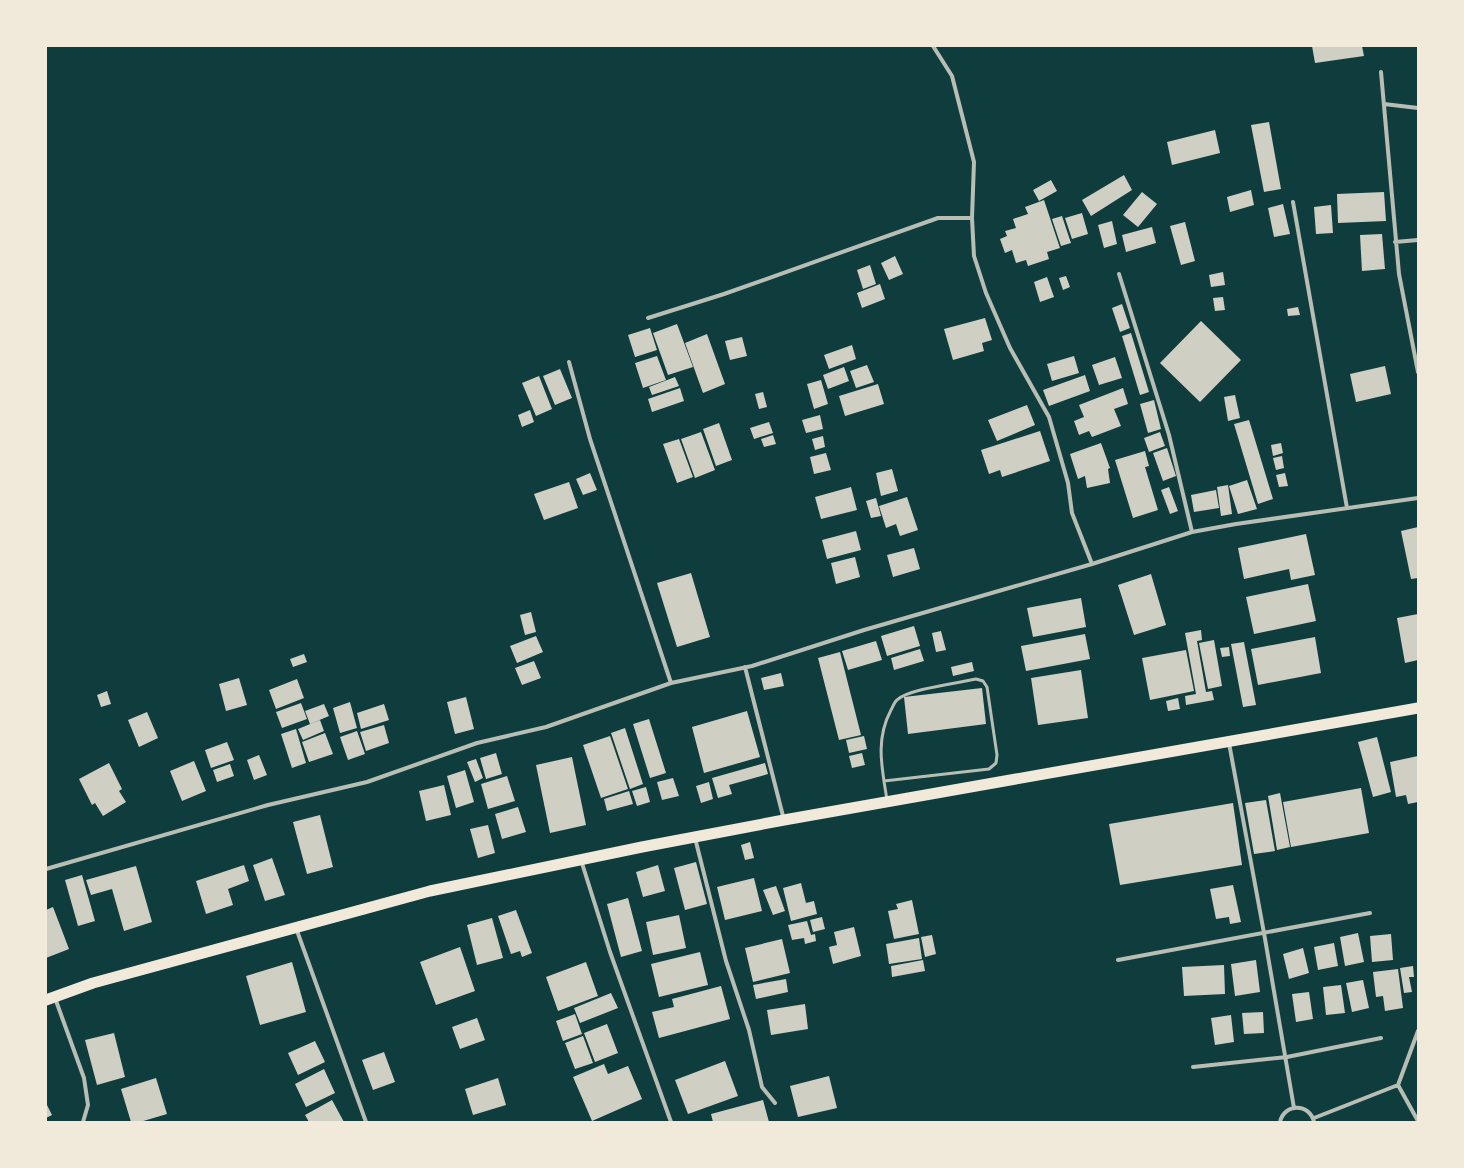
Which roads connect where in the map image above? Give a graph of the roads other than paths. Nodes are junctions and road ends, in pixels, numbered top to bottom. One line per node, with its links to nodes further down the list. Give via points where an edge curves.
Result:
1 (933, 46): 6 (street, via 952,76 974,162)
2 (1381, 72): 3 (street)
3 (1384, 104): 4 (street); 8 (street)
4 (1418, 108)
5 (1293, 202): 14 (street)
6 (972, 218): 10 (street, via 938,218 724,294); 16 (street, via 974,256 986,293 1010,348 1048,417 1068,484 1072,513)
7 (1418, 240): 8 (street)
8 (1395, 242): 12 (street)
9 (1119, 274): 15 (street, via 1169,435)
10 (648, 318)
11 (569, 362): 18 (street, via 590,439)
12 (1418, 372)
13 (1418, 498): 14 (street)
14 (1347, 508): 15 (street)
15 (1192, 532): 16 (street)
16 (1092, 564): 17 (street)
17 (745, 667): 18 (street); 23 (street)
18 (671, 683): 26 (street, via 546,727 477,743 367,782 268,805)
19 (1418, 708): 20 (highway)
20 (1228, 740): 22 (highway); 29 (street)
21 (884, 781): 21 (lane, via 880,747 887,718 897,700 915,691 976,680 983,681 987,687 996,763 989,769); 22 (lane)
22 (888, 801): 23 (highway)
23 (784, 820): 24 (highway)
24 (695, 837): 25 (highway); 37 (street, via 726,961 749,1030 762,1087)
25 (581, 860): 28 (highway, via 430,891); 43 (street, via 610,952)
26 (46, 869)
27 (1370, 913): 29 (street)
28 (296, 928): 31 (highway, via 93,983); 42 (street)
29 (1264, 932): 30 (street); 34 (street)
30 (1118, 960)
31 (50, 999): 41 (street, via 74,1049 84,1078 88,1105)
32 (1418, 1031): 36 (street)
33 (1381, 1038): 34 (street)
34 (1286, 1057): 35 (street); 38 (street)
35 (1193, 1066)
36 (1398, 1085): 39 (street); 40 (street)
37 (775, 1103)
38 (1294, 1108): 39 (street, via 1306,1109); 44 (street, via 1284,1114)
39 (1314, 1120)
40 (1418, 1121)
41 (83, 1122)
42 (366, 1122)
43 (671, 1122)
44 (1280, 1122)

